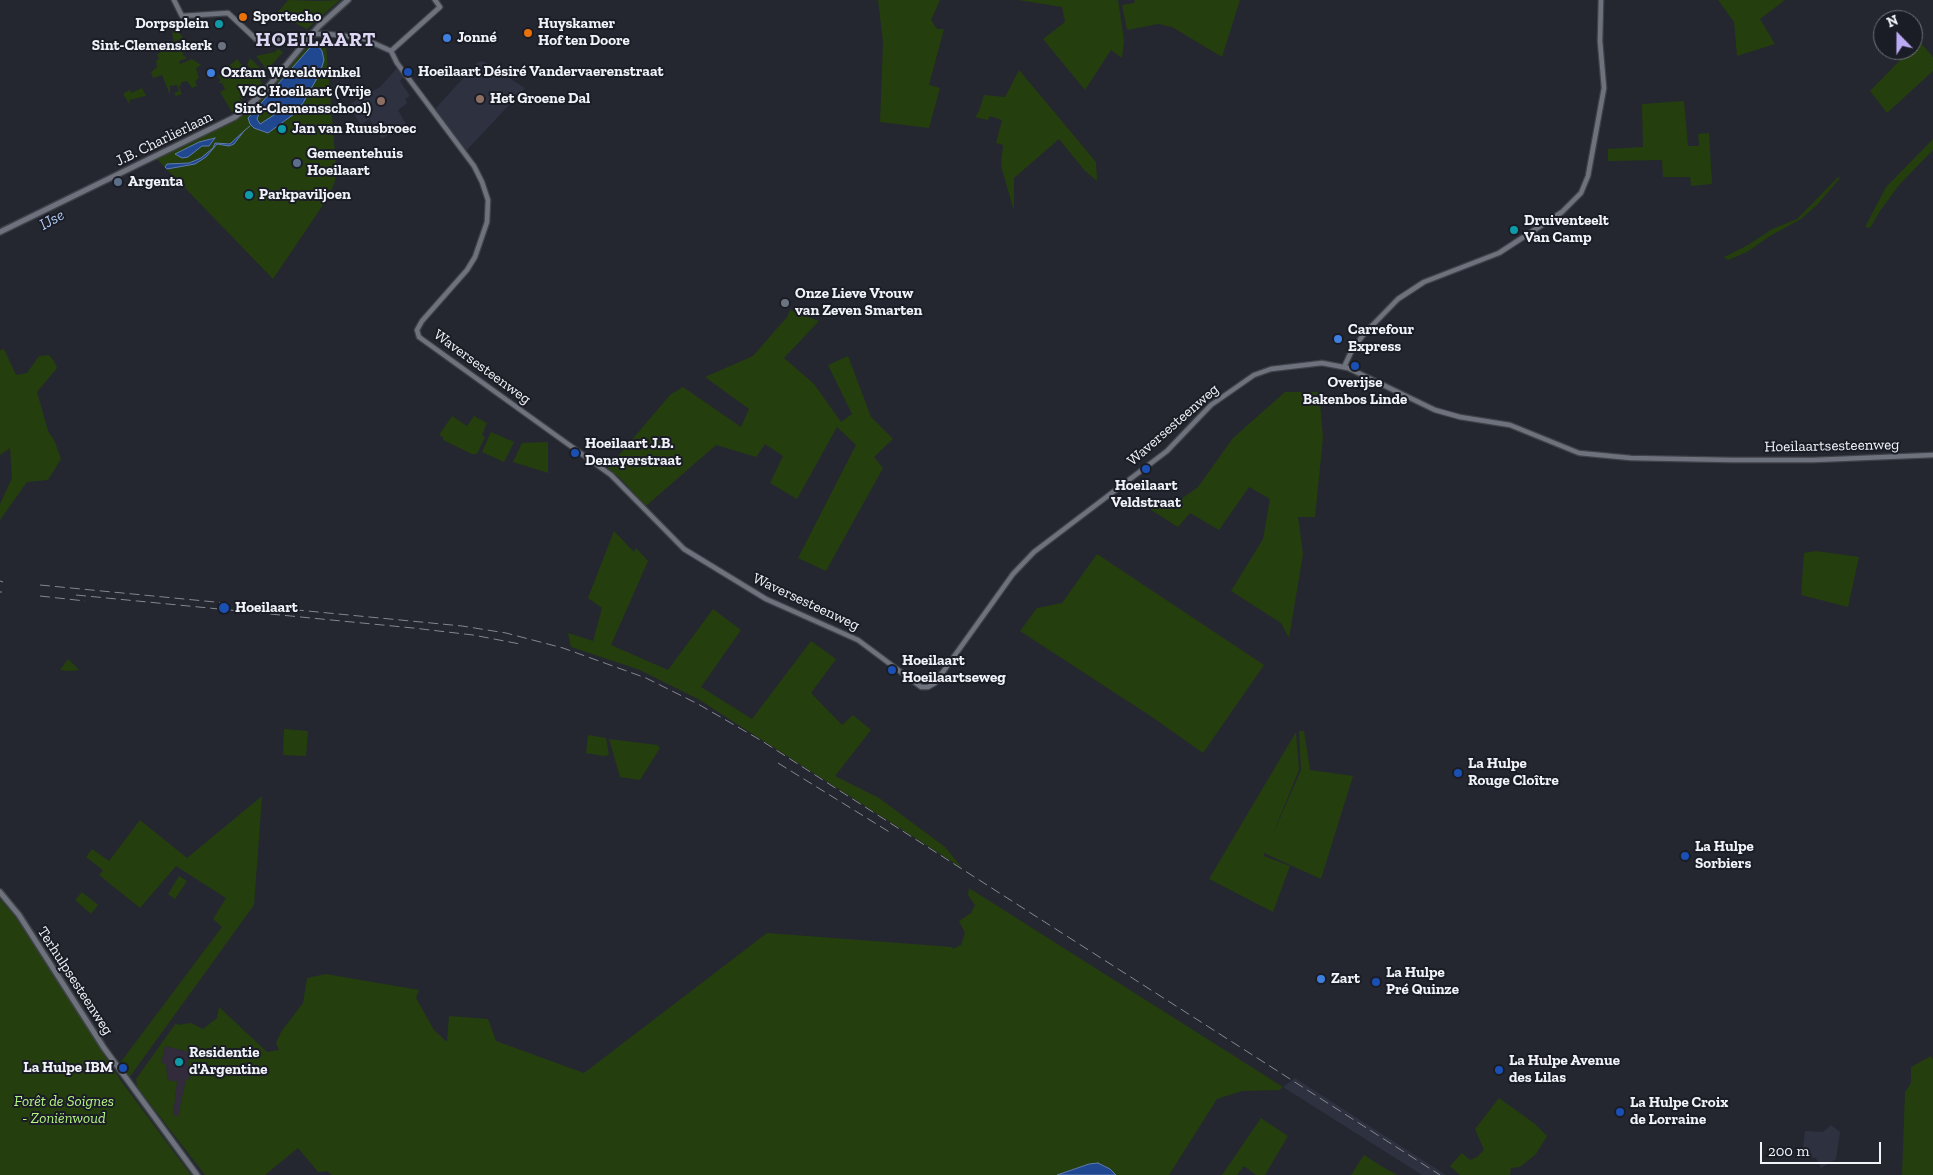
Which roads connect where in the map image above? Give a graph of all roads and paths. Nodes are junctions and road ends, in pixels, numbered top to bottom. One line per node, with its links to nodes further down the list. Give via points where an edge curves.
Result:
1 (174, 0): 5 (street, via 182,16 228,13 254,40 264,42)
2 (348, 0): 5 (main road, J.B. Charlierlaan)
3 (435, 0): 6 (street, via 440,7)
4 (1601, 0): 8 (street, via 1604,88 1588,176 1581,193 1562,212 1499,253 1424,282 1398,299 1364,334)
5 (312, 34): 6 (street, via 362,38); 7 (main road, J.B. Charlierlaan, via 262,94 235,117)
6 (391, 51): 8 (street, Waversesteenweg, via 474,166 488,200 487,222 475,257 422,321 417,330 419,337 611,475 684,549 766,599 858,640 921,687 934,682 1013,574 1034,552 1166,451 1210,405 1246,380 1271,369 1322,363)
7 (0, 232)
8 (1344, 367): 9 (street, Waversesteenweg, via 1363,373)
9 (1383, 385): 10 (street, Hoeilaartsesteenweg, via 1445,414 1510,425 1579,453 1631,458 1730,460)
10 (1933, 455)
11 (0, 892): 12 (main road, Terhulpsesteenweg, via 19,915 73,1003)
12 (197, 1175)

